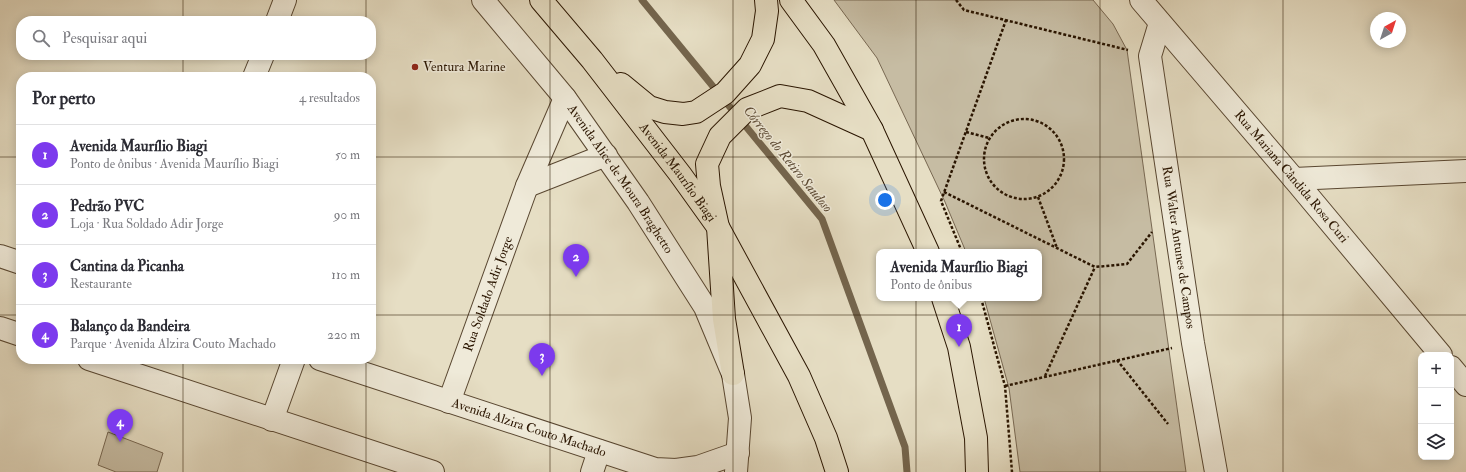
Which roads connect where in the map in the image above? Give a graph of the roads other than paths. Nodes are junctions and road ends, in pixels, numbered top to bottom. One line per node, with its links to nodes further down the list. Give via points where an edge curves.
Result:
1 (285, 0): 7 (street)
2 (483, 0): 12 (street, Avenida Alice de Moura Braghetto)
3 (541, 0): 10 (main road, Avenida Maurílio Biagi)
4 (766, 0): 10 (main road, via 763,39 750,65 725,93 696,112 683,114 649,107)
5 (791, 0): 13 (main road, via 824,45)
6 (1141, 0): 8 (street, Rua Mariana Cândida Rosa Curi)
7 (279, 16)
8 (1160, 23): 16 (street, Rua Mariana Cândida Rosa Curi); 40 (street, Rua Walter Antunes de Campos, via 1150,56 1193,343)
9 (261, 60): 11 (street)
10 (592, 60): 18 (main road, Avenida Maurílio Biagi)
11 (256, 72)
12 (566, 98): 14 (street, Avenida Alice de Moura Braghetto); 17 (street, Rua Soldado Adir Jorge)
13 (872, 130): 18 (main road, via 808,101 780,96 747,109 720,136 707,164 708,186); 19 (main road)
14 (606, 155): 17 (street); 30 (street, Avenida Alice de Moura Braghetto, via 705,307)
15 (1466, 171): 16 (street)
16 (1294, 179): 25 (street, Rua Mariana Cândida Rosa Curi)
17 (527, 186): 32 (street, Rua Soldado Adir Jorge)
18 (718, 227): 30 (main road, via 724,319); 38 (main road, Avenida Maurílio Biagi, via 799,376 826,438)
19 (927, 249)
20 (0, 256): 21 (street)
21 (16, 261)
22 (944, 301): 39 (main road, via 959,347 976,438)
23 (0, 328): 24 (street)
24 (16, 334)
25 (1438, 352)
26 (104, 364): 33 (street)
27 (292, 364): 33 (street)
28 (335, 364): 32 (street, Avenida Alzira Couto Machado)
29 (1454, 371): 31 (street)
30 (733, 374): 35 (street, via 740,418)
31 (1466, 385)
32 (449, 402): 34 (street, Avenida Alzira Couto Machado)
33 (272, 420): 36 (street)
34 (598, 451): 35 (street, Avenida Alzira Couto Machado, via 655,469 676,470); 37 (street)
35 (737, 462)
36 (431, 472)
37 (592, 472)
38 (837, 472)
39 (977, 472)
40 (1216, 472)

